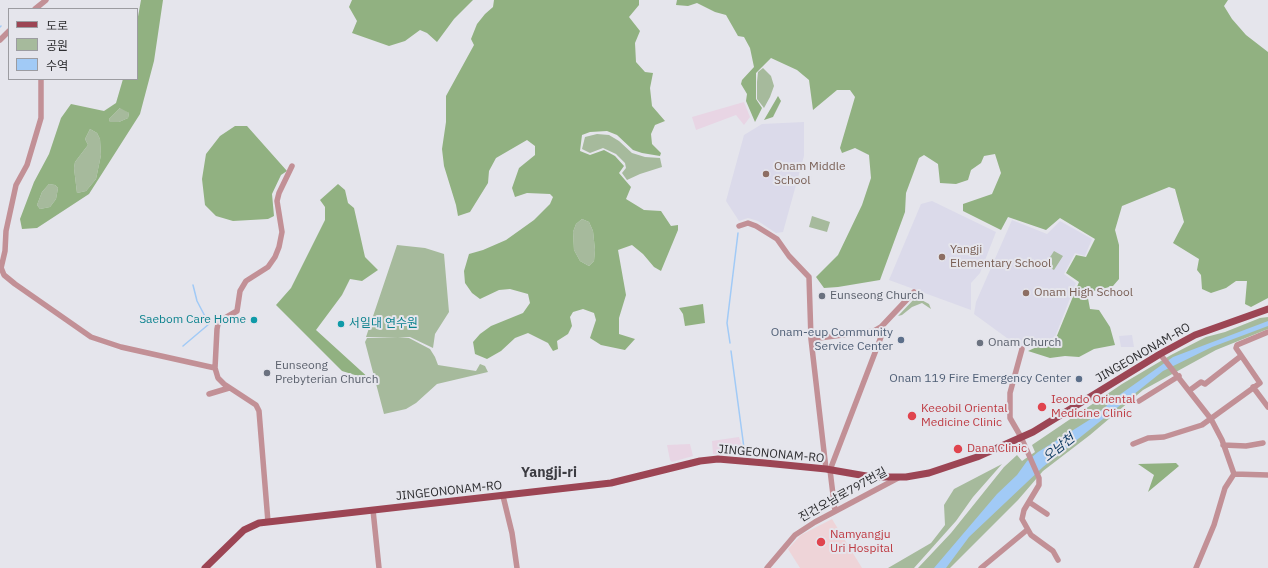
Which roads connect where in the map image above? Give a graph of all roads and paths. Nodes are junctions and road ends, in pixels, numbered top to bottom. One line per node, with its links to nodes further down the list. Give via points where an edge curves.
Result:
1 (46, 0): 2 (street)
2 (36, 8)
3 (8, 32): 4 (street)
4 (0, 40)
5 (41, 80): 8 (street, via 41,118 27,165 16,186)
6 (292, 166): 17 (street, via 277,201 282,225 279,247 268,267 246,281 240,291 237,312 218,324)
7 (739, 226): 13 (street, via 748,223 778,239 808,277)
8 (0, 266): 17 (street, via 4,275 15,284 91,337 121,347)
9 (914, 292): 13 (street, via 881,327 874,331)
10 (1268, 309): 15 (main road, JINGEONONAM-RO, via 1195,335)
11 (1268, 332): 16 (street, via 1237,345)
12 (881, 337): 30 (street)
13 (810, 339): 30 (street)
14 (1022, 349): 26 (street, via 1010,393 1010,418)
15 (1162, 356): 18 (street); 26 (main road, JINGEONONAM-RO, via 1067,413)
16 (1241, 356): 19 (street, via 1260,382); 21 (street, via 1206,384 1201,382)
17 (215, 368): 20 (street, via 218,378)
18 (1179, 376): 21 (street); 23 (street)
19 (1253, 387): 24 (street); 25 (street)
20 (229, 388): 22 (street); 39 (street, via 256,405 259,411)
21 (1190, 390): 25 (street)
22 (209, 394)
23 (1139, 401)
24 (1268, 407)
25 (1211, 419): 28 (street, via 1176,434 1148,438); 29 (street)
26 (1021, 437): 33 (main road, JINGEONONAM-RO, via 956,465); 35 (street, via 1039,478 1039,485)
27 (1263, 443): 29 (street, via 1246,446)
28 (1133, 444)
29 (1224, 445): 31 (street)
30 (828, 469): 33 (main road, JINGEONONAM-RO, via 856,475); 34 (main road, JINGEONONAM-RO, via 712,460 687,463 611,484); 37 (street)
31 (1234, 474): 32 (street); 47 (street, via 1225,488 1214,525)
32 (1268, 475)
33 (898, 478): 37 (street, 진건오남로797번길)
34 (503, 496): 36 (main road, JINGEONONAM-RO); 44 (street)
35 (1029, 502): 38 (street); 40 (street, via 1022,519)
36 (373, 510): 39 (main road, JINGEONONAM-RO); 43 (street)
37 (835, 511): 45 (street, 진건오남로797번길, via 795,535)
38 (1047, 514)
39 (268, 522): 42 (main road, JINGEONONAM-RO, via 244,530)
40 (1027, 530): 41 (street, via 1053,550); 46 (street)
41 (1058, 560)
42 (205, 568)
43 (379, 568)
44 (517, 568)
45 (767, 568)
46 (981, 568)
47 (1196, 568)

